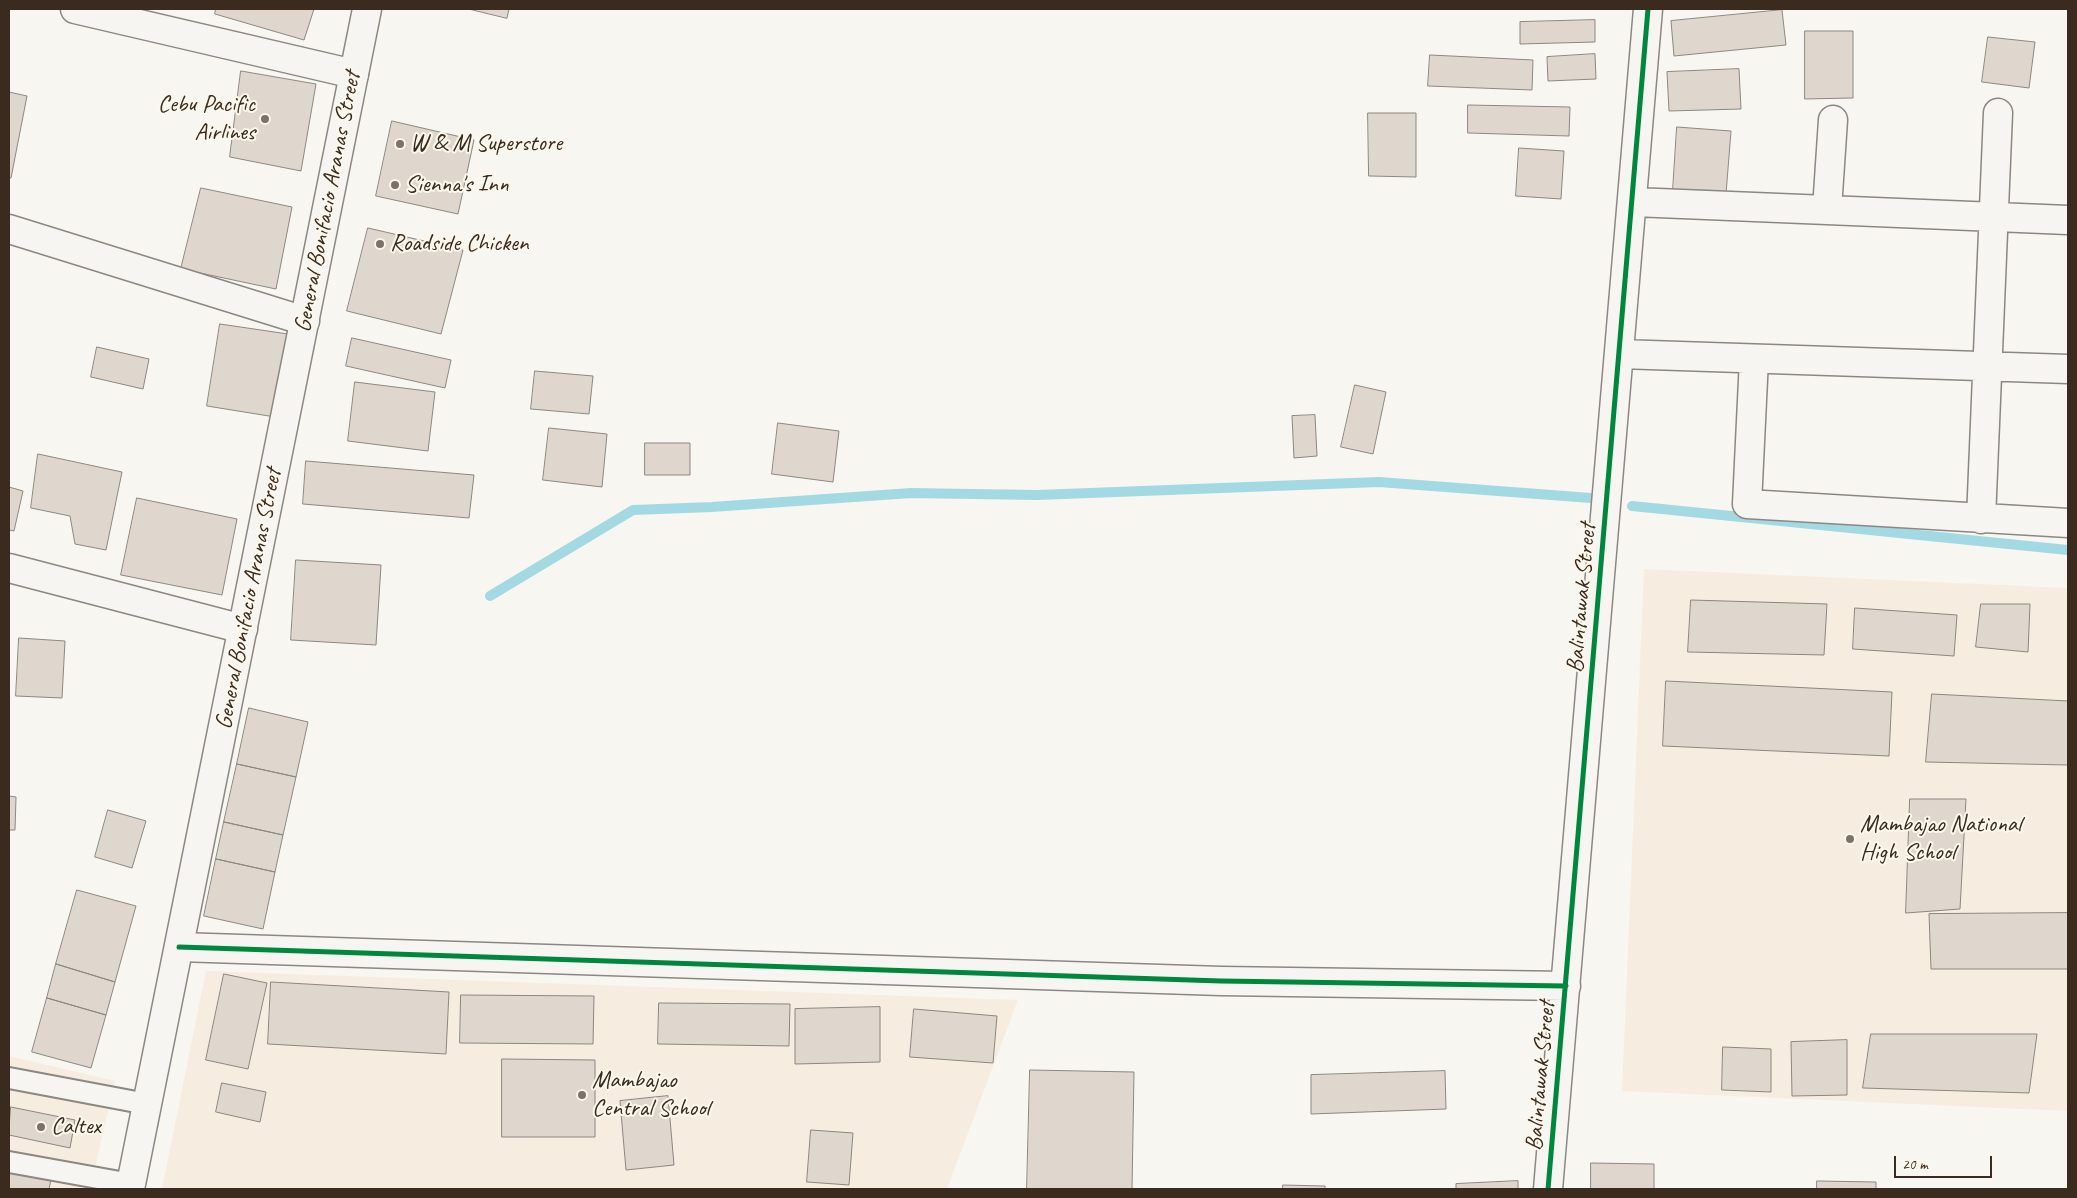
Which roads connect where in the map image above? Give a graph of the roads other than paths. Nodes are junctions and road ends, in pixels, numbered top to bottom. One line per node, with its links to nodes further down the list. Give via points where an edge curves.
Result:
1 (75, 9): 4 (street)
2 (367, 9): 4 (street, General Bonifacio Aranas Street)
3 (1648, 9): 7 (street, Balintawak Street)
4 (354, 74): 12 (street, General Bonifacio Aranas Street)
5 (1998, 113): 9 (street)
6 (1833, 120): 8 (street)
7 (1634, 202): 8 (street); 13 (street, Balintawak Street)
8 (1827, 208): 9 (street)
9 (1994, 217): 10 (street); 15 (street)
10 (2068, 220)
11 (9, 229): 12 (street)
12 (305, 321): 20 (street, General Bonifacio Aranas Street)
13 (1620, 354): 14 (street); 22 (street, Balintawak Street)
14 (1754, 359): 15 (street); 17 (street, via 1747,504)
15 (1988, 366): 16 (street); 17 (street)
16 (2068, 369)
17 (1981, 519): 18 (street)
18 (2068, 523)
19 (9, 568): 20 (street)
20 (243, 629): 21 (street, General Bonifacio Aranas Street)
21 (179, 947): 22 (street, via 1222,981); 24 (street, General Bonifacio Aranas Street)
22 (1566, 986): 27 (street, Balintawak Street)
23 (9, 1078): 24 (lane)
24 (147, 1104): 26 (street, General Bonifacio Aranas Street)
25 (9, 1162): 26 (lane)
26 (130, 1187)
27 (1548, 1189)

